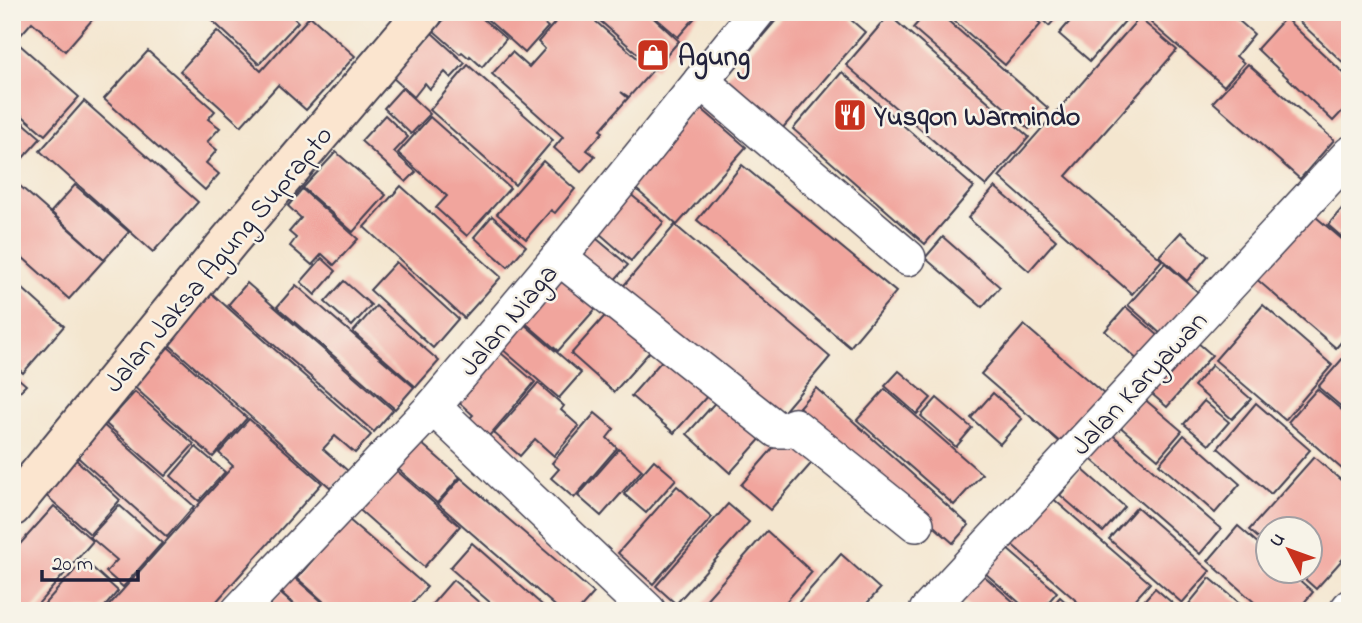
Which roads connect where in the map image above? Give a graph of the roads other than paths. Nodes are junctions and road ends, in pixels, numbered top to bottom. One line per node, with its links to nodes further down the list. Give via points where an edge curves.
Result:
1 (424, 12): 8 (street, Jalan Jaksa Agung Suprapto)
2 (757, 12): 3 (street, Jalan Niaga)
3 (701, 81): 5 (street, Jalan Niaga); 6 (street)
4 (1350, 154): 12 (street, Jalan Karyawan)
5 (559, 257): 7 (street, Jalan Niaga); 9 (street, via 777,430 794,426)
6 (908, 258)
7 (433, 407): 10 (street, Jalan Niaga); 11 (street)
8 (12, 506)
9 (916, 524)
10 (239, 611)
11 (648, 611)
12 (927, 611)

